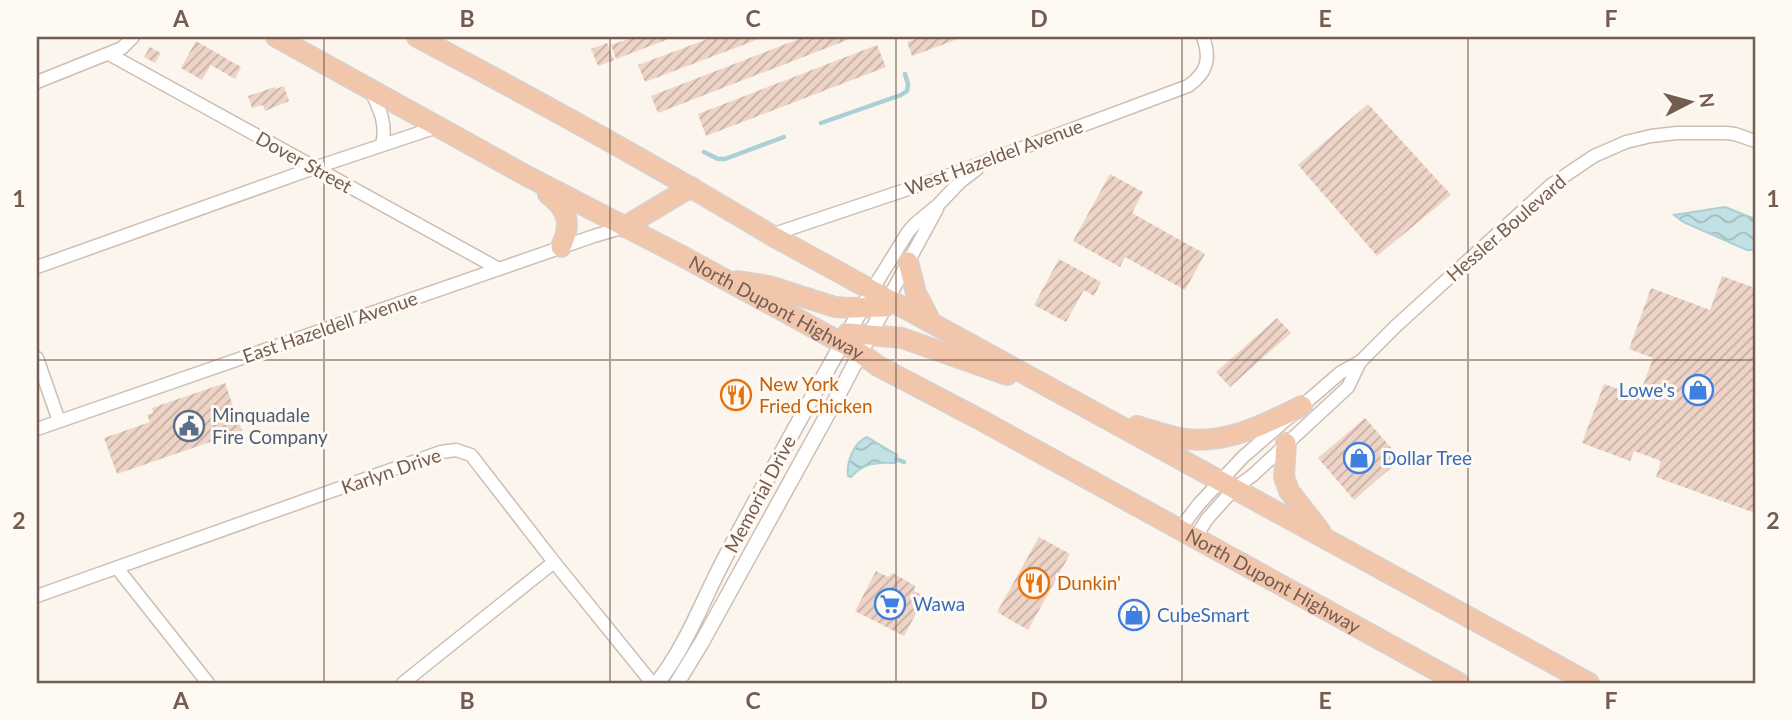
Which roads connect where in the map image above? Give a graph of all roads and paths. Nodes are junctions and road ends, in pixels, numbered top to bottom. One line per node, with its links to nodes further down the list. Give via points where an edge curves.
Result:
1 (133, 37): 5 (street)
2 (275, 37): 7 (highway, North Dupont Highway)
3 (417, 37): 14 (highway)
4 (1203, 37): 11 (street, West Hazeldel Avenue, via 1207,63 1188,86)
5 (109, 54): 6 (street); 12 (street, Dover Street)
6 (37, 82)
7 (371, 91): 8 (highway, North Dupont Highway); 10 (street, via 384,123)
8 (437, 127): 10 (street); 13 (highway, North Dupont Highway)
9 (1755, 141): 29 (street, Hessler Boulevard, via 1726,133 1677,133 1626,142 1594,156 1550,185)
10 (382, 145): 12 (street)
11 (992, 158): 15 (street, Memorial Drive); 17 (street, West Hazeldel Avenue)
12 (314, 168): 20 (street); 21 (street, Dover Street)
13 (525, 175): 16 (highway, North Dupont Highway); 18 (highway, via 561,205 567,220)
14 (691, 187): 16 (highway); 17 (highway)
15 (939, 205): 19 (street, Memorial Drive); 23 (street, Memorial Drive, via 900,242)
16 (624, 227): 18 (street, East Hazeldell Avenue); 22 (highway, North Dupont Highway)
17 (771, 235): 23 (highway)
18 (561, 247): 21 (street, East Hazeldell Avenue)
19 (908, 262): 23 (street, Memorial Drive); 24 (highway, via 916,293)
20 (37, 267)
21 (499, 269): 33 (street, East Hazeldell Avenue)
22 (723, 278): 23 (highway, via 769,286 835,307); 26 (highway, North Dupont Highway)
23 (877, 301): 24 (highway); 25 (street, Memorial Drive); 26 (street, Memorial Drive)
24 (931, 322): 30 (highway)
25 (870, 334): 26 (highway); 27 (street, Memorial Drive); 30 (highway, via 902,338)
26 (845, 338): 27 (highway, North Dupont Highway); 44 (street, Memorial Drive, via 676,657)
27 (860, 352): 37 (highway, North Dupont Highway); 45 (street, Memorial Drive)
28 (37, 358): 33 (street)
29 (1361, 361): 31 (street, Hessler Boulevard); 35 (street, Hessler Boulevard, via 1348,387)
30 (1061, 393): 32 (highway)
31 (1302, 406): 32 (highway, via 1243,433 1213,439 1180,438); 36 (street, Hessler Boulevard, via 1243,457)
32 (1103, 416): 36 (highway)
33 (59, 421): 34 (street, East Hazeldell Avenue)
34 (37, 429)
35 (1286, 443): 36 (street, Hessler Boulevard, via 1253,475); 38 (highway, via 1284,478 1289,491)
36 (1227, 485): 37 (street, Hessler Boulevard, via 1199,504); 38 (highway)
37 (1187, 534): 46 (highway, North Dupont Highway)
38 (1328, 541): 47 (highway)
39 (554, 562): 40 (street, Karlyn Drive, via 471,456 456,450); 43 (street); 44 (street, Karlyn Drive)
40 (117, 568): 41 (street, Karlyn Drive); 42 (street)
41 (37, 596)
42 (208, 683)
43 (404, 683)
44 (655, 683)
45 (677, 683)
46 (1459, 683)
47 (1589, 683)

